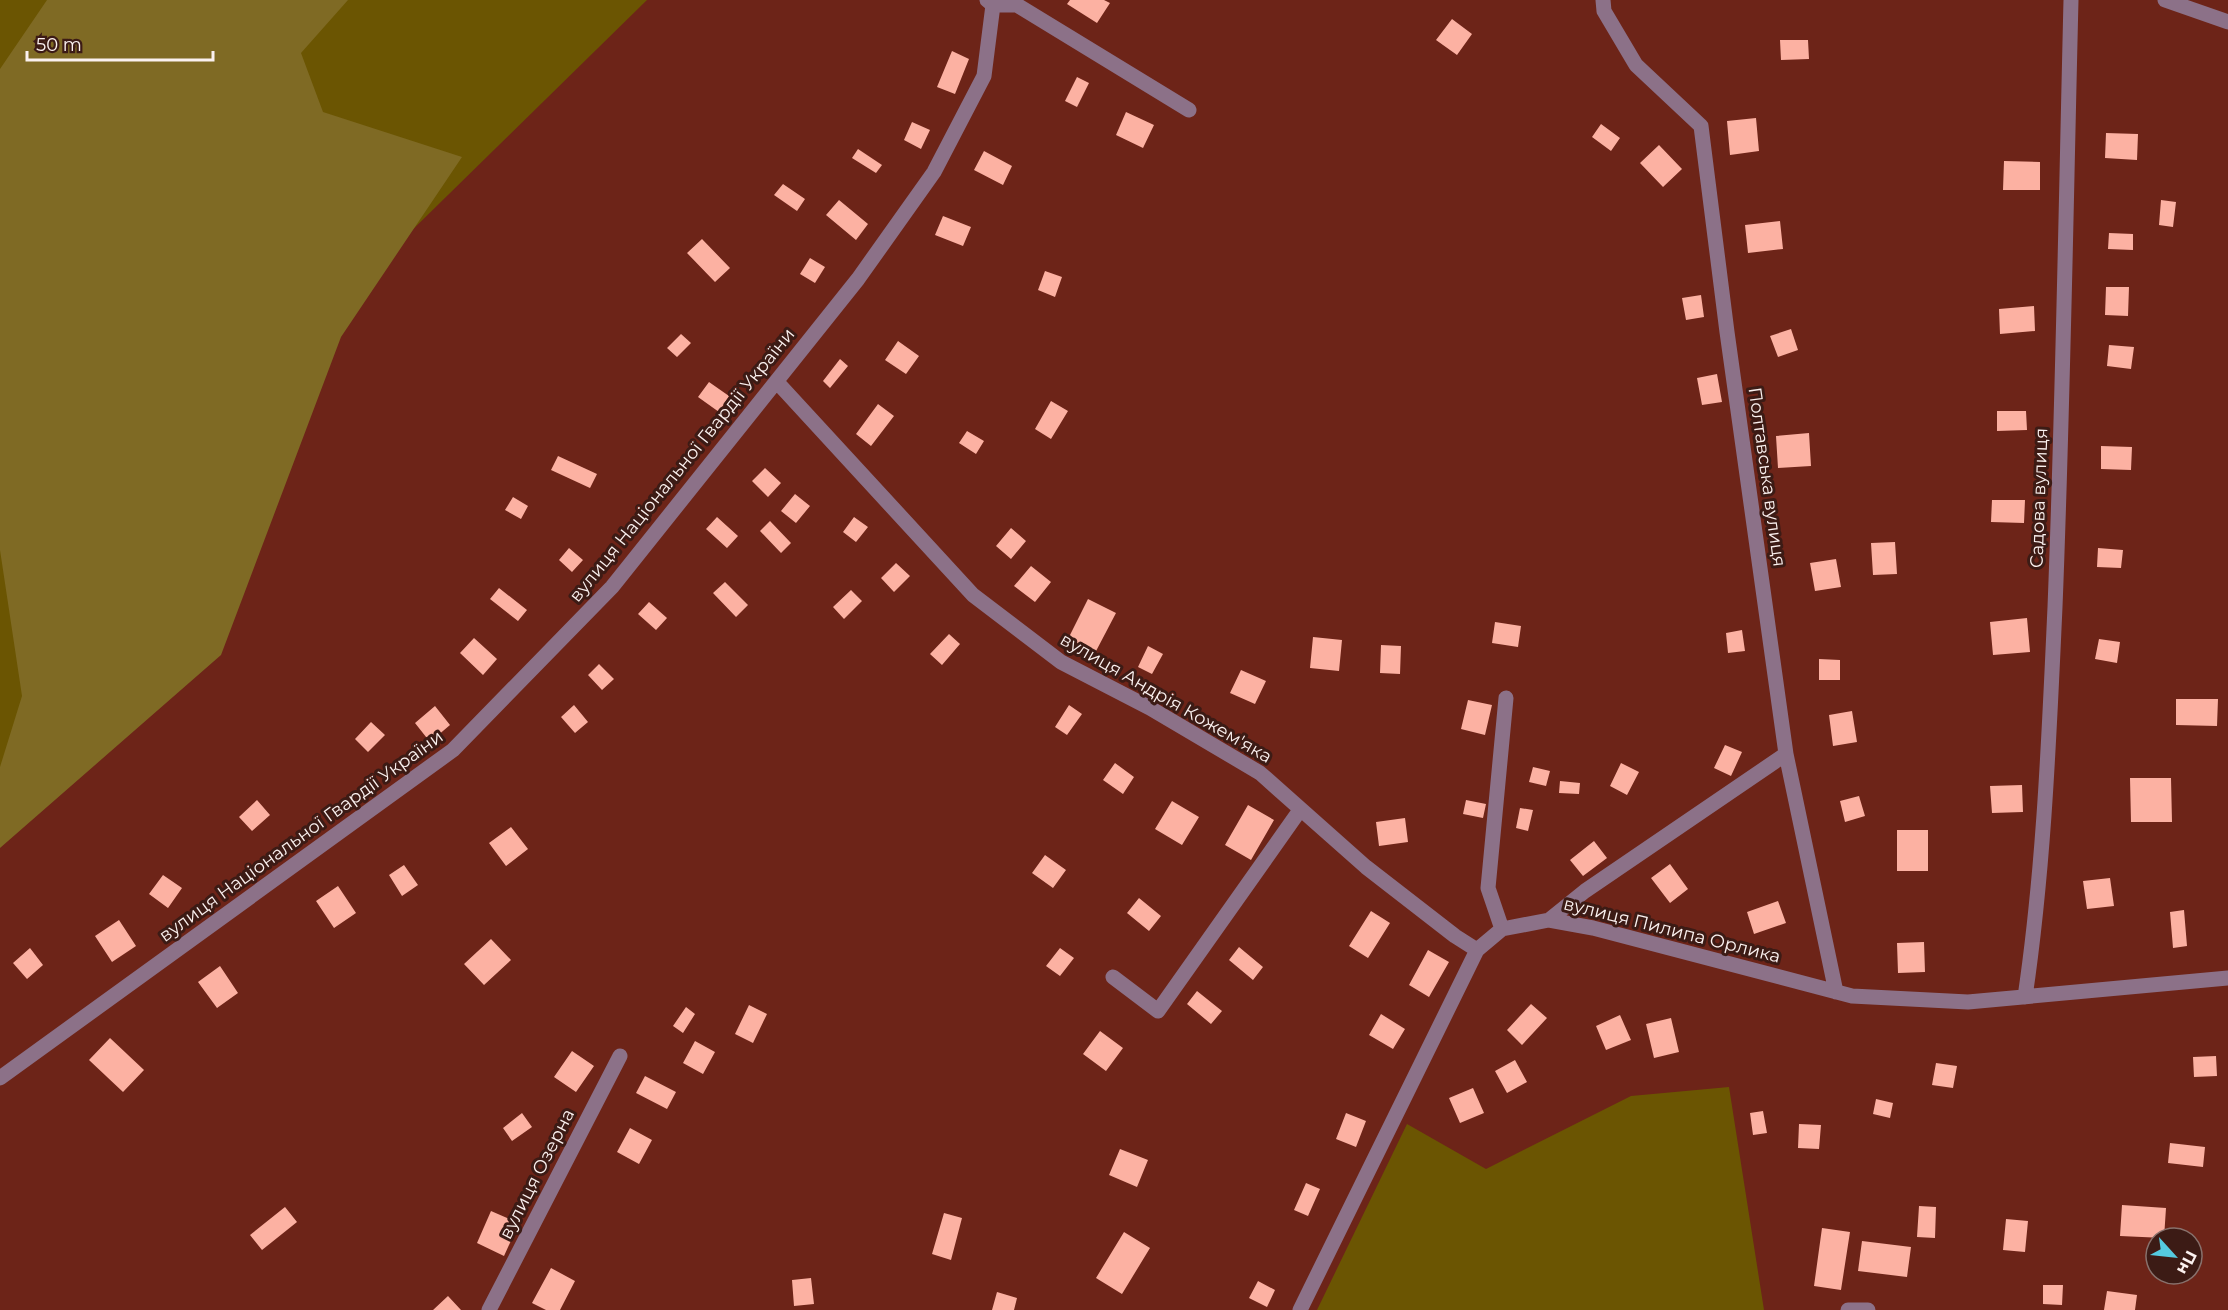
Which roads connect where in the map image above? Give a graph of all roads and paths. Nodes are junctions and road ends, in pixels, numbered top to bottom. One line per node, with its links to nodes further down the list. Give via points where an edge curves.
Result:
1 (1603, 0): 9 (street, Полтавська вулиця, via 1604,11 1636,65 1701,126)
2 (2071, 0): 17 (street, Садова вулиця, via 2060,486 2049,738 2036,926)
3 (2165, 0): 5 (street)
4 (990, 3): 6 (street, via 1017,5); 7 (street, вулиця Національної Гвардії України, via 984,76 934,172 858,279)
5 (2228, 22)
6 (1189, 110)
7 (777, 382): 10 (street, вулиця Андрія Кожем'яка, via 973,596 1061,662 1260,772); 19 (street, вулиця Національної Гвардії України, via 612,587 453,750)
8 (1506, 698): 12 (street, via 1488,888)
9 (1786, 754): 11 (street, via 1585,891); 16 (street, Полтавська вулиця)
10 (1300, 810): 13 (street, вулиця Андрія Кожем'яка, via 1366,867); 14 (street, via 1158,1011)
11 (1549, 920): 12 (street, вулиця Пилипа Орлика); 16 (street, вулиця Пилипа Орлика)
12 (1502, 929): 13 (street, вулиця Пилипа Орлика)
13 (1477, 950): 21 (street, вулиця Пилипа Орлика)
14 (1113, 977)
15 (2228, 978): 17 (street, вулиця Пилипа Орлика)
16 (1836, 992): 17 (street, вулиця Пилипа Орлика, via 1968,1002)
17 (2025, 997)
18 (620, 1056): 20 (street, вулиця Озерна)
19 (0, 1078)
20 (489, 1310)
21 (1300, 1310)
22 (1848, 1310): 23 (street)
23 (1868, 1310)

